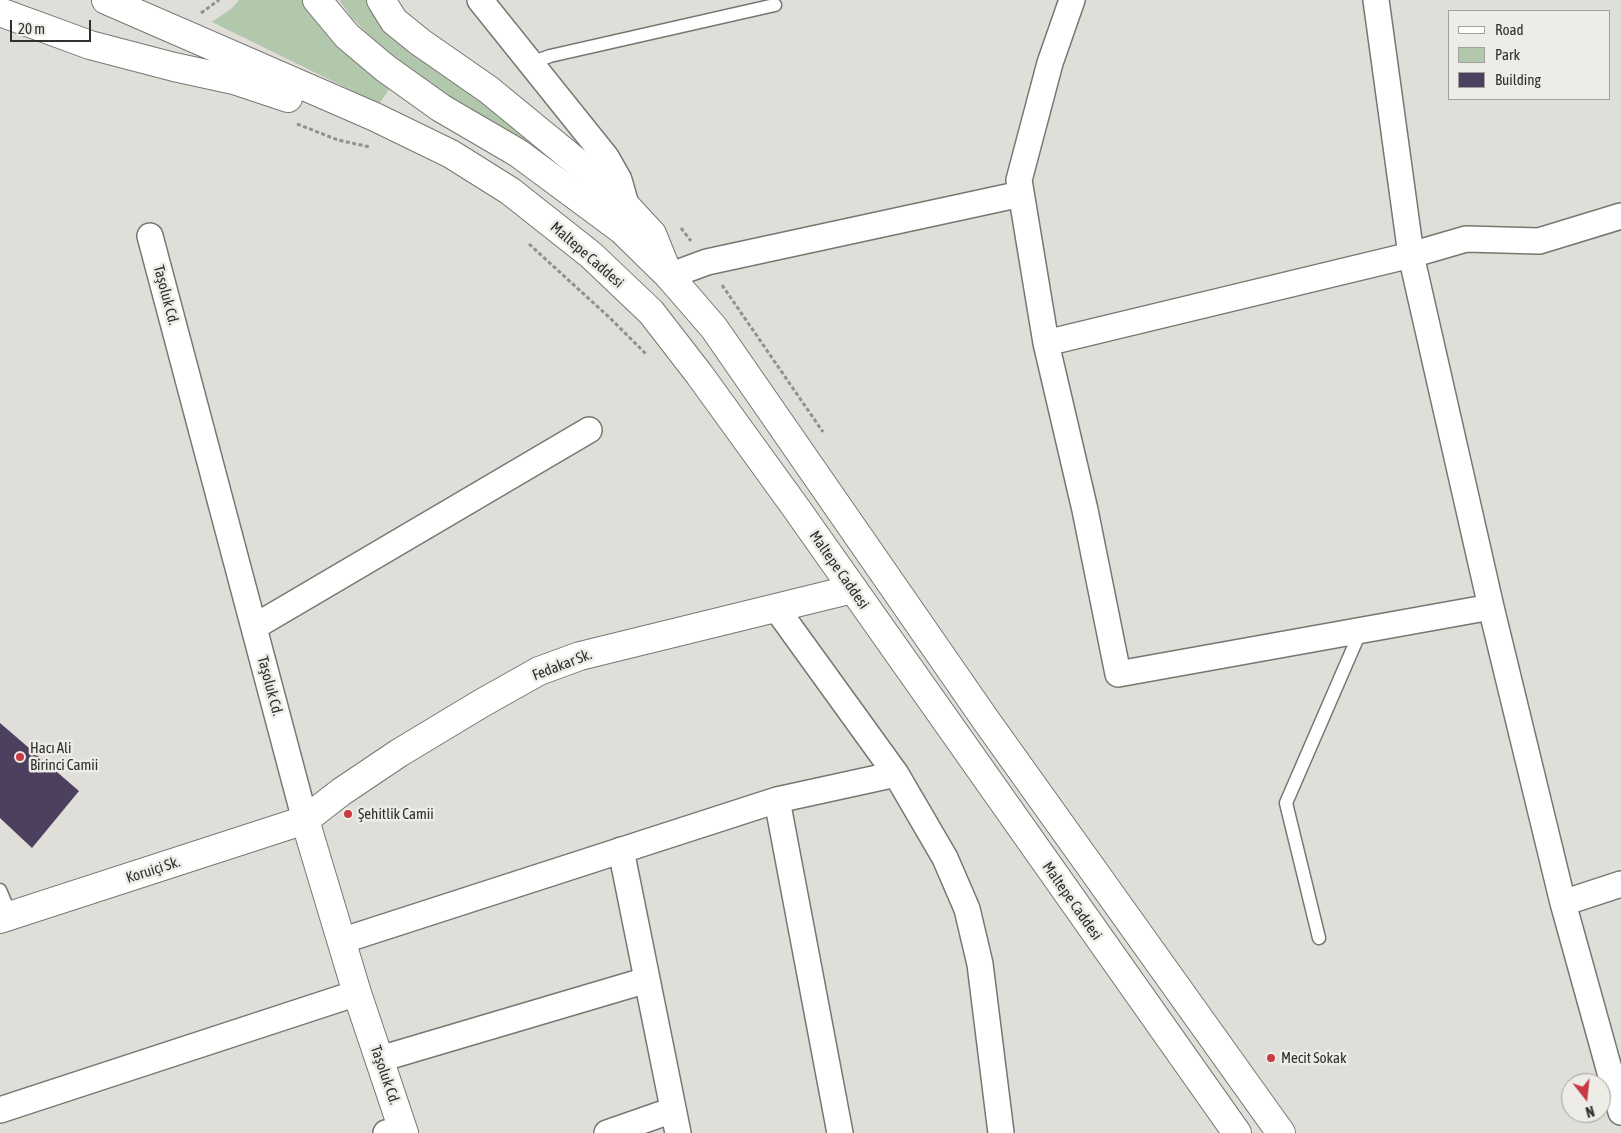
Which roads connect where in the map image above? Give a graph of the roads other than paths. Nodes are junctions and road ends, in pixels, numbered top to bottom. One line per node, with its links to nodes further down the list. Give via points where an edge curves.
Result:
1 (106, 0): 10 (main road, Maltepe Caddesi)
2 (317, 0): 16 (main road, via 347,36 385,68 441,108 518,152 622,230)
3 (381, 0): 12 (main road, via 394,21 497,96 612,191)
4 (480, 0): 9 (street)
5 (1072, 0): 11 (street, via 1050,63 1019,180)
6 (1376, 0): 15 (street)
7 (775, 5): 9 (lane)
8 (0, 12): 10 (main road, via 90,45 234,80 291,99)
9 (531, 63): 12 (street, via 606,157 619,180)
10 (347, 105): 19 (main road, Maltepe Caddesi, via 450,154 510,191 591,255 651,312)
11 (1021, 194): 16 (street, via 707,262); 17 (street)
12 (627, 208): 16 (main road, via 652,234)
13 (1621, 216): 15 (street, via 1539,241 1466,239)
14 (150, 236): 22 (street, Taşoluk Cd.)
15 (1411, 255): 17 (street); 20 (street)
16 (669, 276): 45 (main road, via 714,328 985,719)
17 (1046, 343): 23 (street, via 1085,510 1118,674)
18 (589, 430): 22 (street)
19 (853, 589): 21 (main road, Fedakar Sk.); 44 (main road, Maltepe Caddesi)
20 (1491, 607): 23 (street); 30 (street)
21 (776, 608): 24 (street); 26 (main road, Fedakar Sk., via 580,656 539,671 400,753)
22 (254, 626): 26 (street, Taşoluk Cd.)
23 (1361, 630): 32 (lane, via 1286,803)
24 (896, 774): 25 (street); 43 (street, via 945,858 967,908 980,964)
25 (777, 800): 27 (street); 42 (street)
26 (306, 820): 31 (main road, Koruiçi Sk.); 33 (main road, Taşoluk Cd.)
27 (622, 850): 33 (street); 34 (street)
28 (1621, 884): 30 (street)
29 (0, 890): 31 (lane)
30 (1562, 903): 38 (street)
31 (5, 918)
32 (1319, 938)
33 (341, 942): 35 (main road, Taşoluk Cd.)
34 (647, 980): 36 (street); 39 (street)
35 (357, 993): 36 (main road, Taşoluk Cd.); 37 (street)
36 (380, 1059): 40 (main road, Taşoluk Cd.)
37 (0, 1110)
38 (1621, 1112)
39 (675, 1121): 41 (street)
40 (398, 1131)
41 (607, 1133)
42 (840, 1133)
43 (1001, 1133)
44 (1237, 1133)
45 (1281, 1133)

